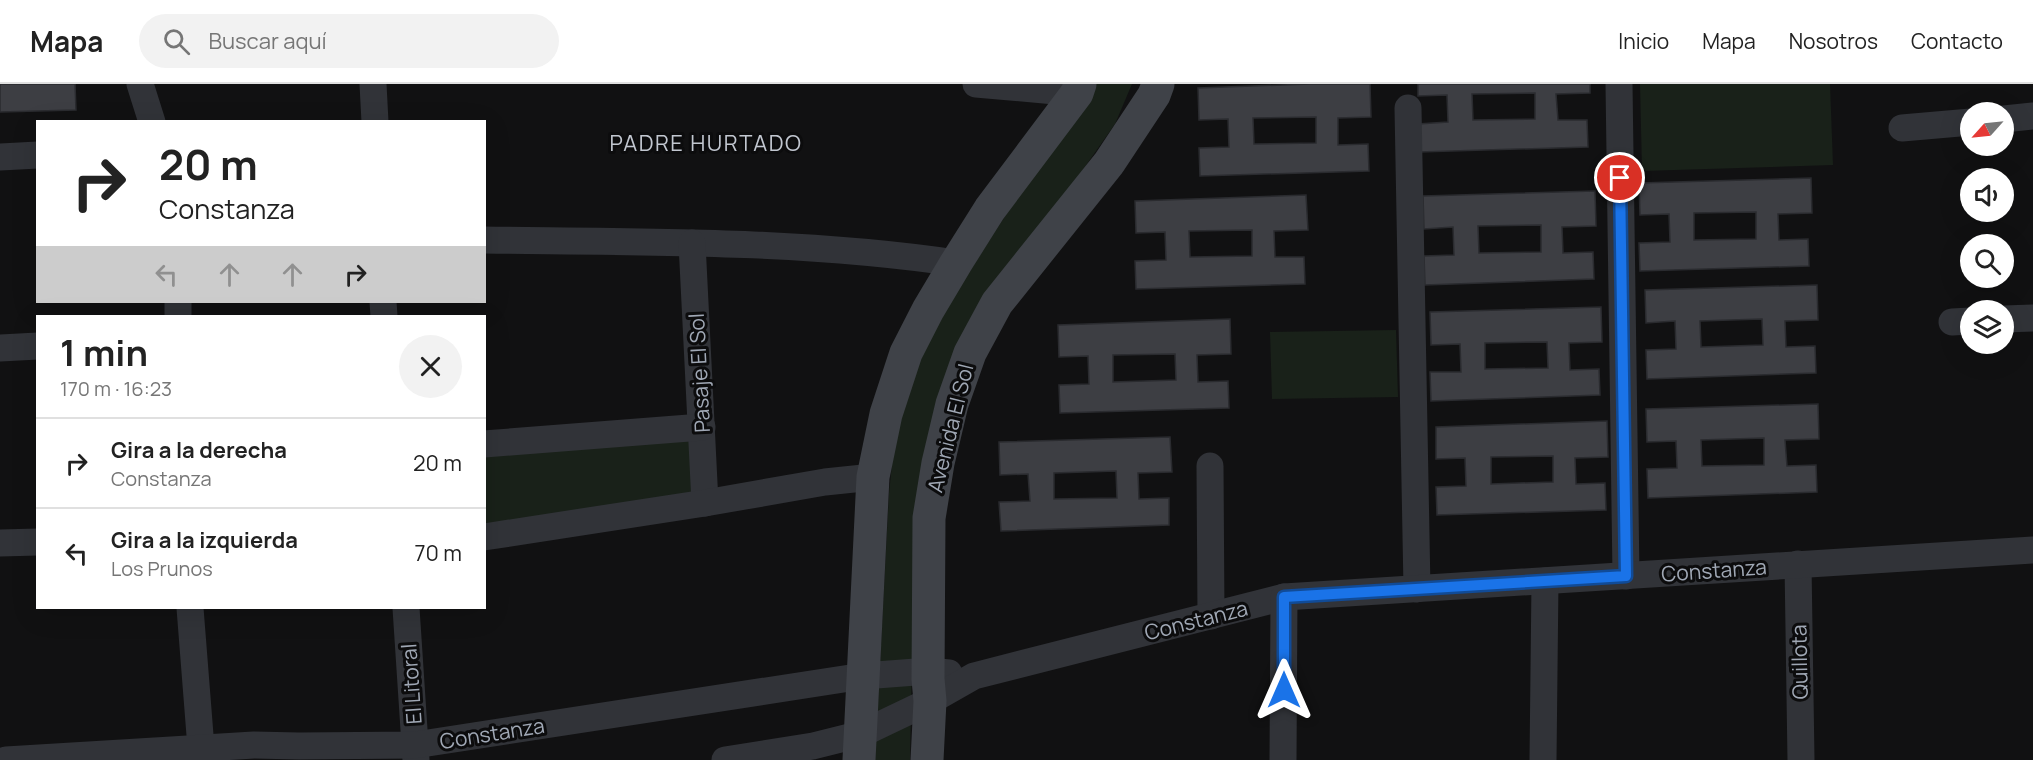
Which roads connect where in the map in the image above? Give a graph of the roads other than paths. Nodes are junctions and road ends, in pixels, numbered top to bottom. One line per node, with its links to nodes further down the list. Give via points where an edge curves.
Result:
1 (140, 84): 10 (street)
2 (373, 84): 11 (street)
3 (976, 84): 6 (street)
4 (1158, 84): 41 (main road, Avenida El Sol, via 1109,163 997,303 970,353 952,404 929,518)
5 (1619, 84): 33 (street)
6 (1079, 89): 18 (main road, via 990,209)
7 (1408, 108): 35 (street)
8 (2033, 116): 9 (street)
9 (2014, 118)
10 (151, 120)
11 (375, 120)
12 (1960, 123): 13 (street)
13 (1902, 128)
14 (36, 155): 15 (street)
15 (0, 157)
16 (486, 240): 17 (street)
17 (692, 243): 18 (street, via 845,250); 23 (street, Pasaje El Sol)
18 (956, 263): 26 (main road, via 906,353 886,414)
19 (2033, 318): 20 (street)
20 (2014, 319)
21 (36, 346): 22 (street)
22 (0, 348)
23 (702, 427): 24 (street); 27 (street, Pasaje El Sol)
24 (486, 444)
25 (1209, 466): 39 (street)
26 (873, 477): 27 (street); 40 (main road)
27 (705, 503): 28 (street)
28 (486, 537)
29 (36, 542): 30 (street)
30 (0, 543)
31 (2033, 550): 32 (street, Constanza)
32 (1798, 564): 33 (street, Constanza); 51 (street, Quillota)
33 (1626, 576): 34 (street, Constanza)
34 (1545, 580): 35 (street, Constanza); 50 (street)
35 (1417, 589): 36 (street, Constanza)
36 (1284, 597): 39 (street, Constanza); 49 (street)
37 (190, 609): 43 (street)
38 (406, 609): 44 (street, El Litoral)
39 (1211, 616): 41 (street, Constanza)
40 (863, 676): 41 (street, Constanza); 42 (main road); 44 (street, Constanza)
41 (929, 686): 42 (street, Constanza); 48 (main road, Avenida El Sol)
42 (860, 747): 47 (street, Constanza, via 813,746)
43 (201, 748): 44 (street, Constanza, via 254,745); 45 (street, Constanza)
44 (415, 752)
45 (121, 757): 46 (street, Constanza)
46 (6, 760)
47 (725, 760)
48 (927, 760)
49 (1283, 760)
50 (1543, 760)
51 (1801, 760)

